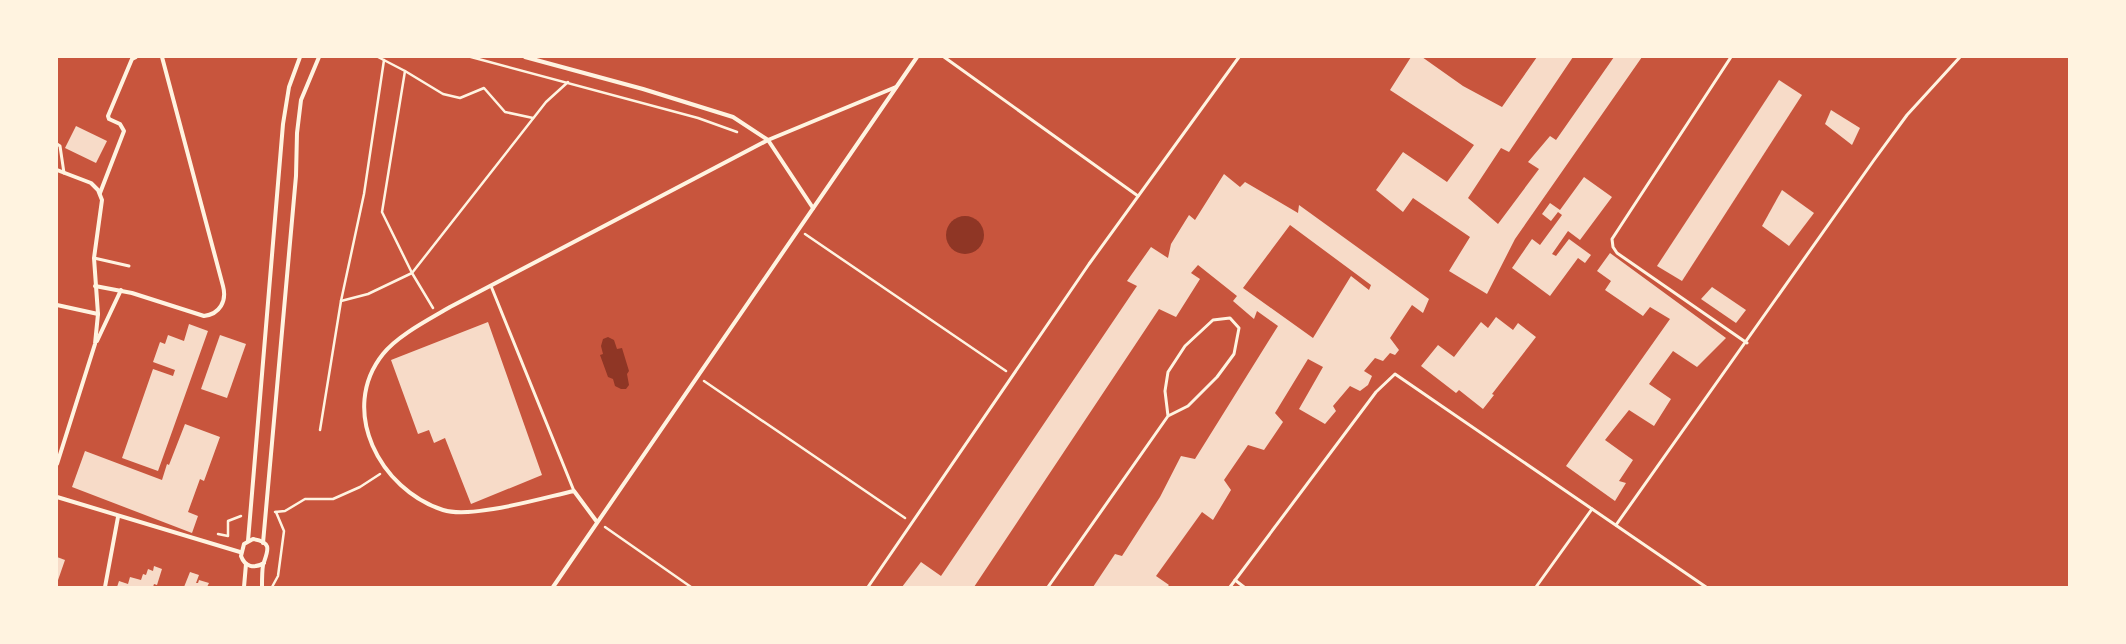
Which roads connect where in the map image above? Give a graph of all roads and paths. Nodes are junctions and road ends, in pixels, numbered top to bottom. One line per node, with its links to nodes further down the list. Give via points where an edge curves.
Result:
1 (136, 57): 23 (street, via 132,59 108,116 120,124 124,131)
2 (162, 57): 32 (street, via 225,295 219,309 211,315 204,316)
3 (300, 57): 48 (street, via 289,87 283,124)
4 (319, 57): 49 (street, via 300,100 296,176)
5 (378, 57): 13 (path)
6 (471, 57): 15 (path)
7 (525, 57): 19 (street, via 733,117)
8 (916, 57): 16 (street)
9 (944, 57): 24 (lane)
10 (1239, 57): 24 (lane)
11 (1731, 57): 37 (lane, via 1612,239 1612,244 1617,253)
12 (1960, 57): 37 (lane, via 1907,115)
13 (384, 60): 14 (path); 33 (path, via 364,194)
14 (405, 71): 17 (path, via 443,94 460,98 484,88 505,112); 29 (path, via 382,212)
15 (568, 82): 17 (path); 18 (path)
16 (896, 87): 19 (street); 25 (street)
17 (533, 118): 29 (path)
18 (739, 132)
19 (768, 140): 25 (street); 31 (street)
20 (57, 144): 22 (lane, via 60,146)
21 (57, 170): 22 (street)
22 (64, 173): 23 (street, via 90,183)
23 (100, 193): 27 (street, via 101,214)
24 (1138, 196): 39 (lane)
25 (813, 208): 26 (street)
26 (798, 230): 39 (path); 40 (street)
27 (94, 258): 28 (lane); 30 (street)
28 (129, 266)
29 (412, 273): 33 (path, via 368,294); 36 (path)
30 (95, 286): 32 (street); 35 (street)
31 (491, 286): 36 (street); 45 (lane)
32 (121, 290): 38 (street)
33 (341, 301): 42 (path)
34 (57, 305): 35 (street)
35 (98, 314): 38 (street)
36 (437, 315): 44 (street, via 412,330 384,352 370,372 364,399 364,418 373,447)
37 (1747, 343): 53 (lane)
38 (95, 344): 43 (street)
39 (1012, 375): 52 (lane)
40 (698, 376): 51 (street); 52 (path)
41 (1168, 416): 41 (lane, via 1165,391 1168,372 1185,346 1213,320 1230,318 1239,328 1234,354 1217,377 1188,406); 67 (lane)
42 (320, 430)
43 (57, 464)
44 (386, 470): 45 (street, via 400,486 423,501 444,510 472,513); 49 (path, via 360,487 333,499 305,499 285,511)
45 (574, 491): 51 (street)
46 (57, 497): 50 (street)
47 (1592, 509): 53 (lane); 60 (lane, via 1394,374 1376,392); 70 (lane)
48 (250, 512): 54 (path, via 228,521 228,536); 55 (street)
49 (267, 513): 56 (street)
50 (118, 517): 57 (street); 61 (street)
51 (597, 522): 64 (street); 65 (path)
52 (912, 522): 66 (lane)
53 (1616, 526): 71 (lane)
54 (213, 533)
55 (248, 541): 56 (street, via 253,539); 57 (street)
56 (263, 543): 58 (street, via 268,551)
57 (240, 552): 59 (street)
58 (264, 563): 59 (street, via 255,567); 63 (street)
59 (246, 564): 62 (street)
60 (1234, 580): 68 (lane); 69 (lane)
61 (105, 587)
62 (244, 587)
63 (262, 587)
64 (553, 587)
65 (692, 587)
66 (868, 587)
67 (1048, 587)
68 (1230, 587)
69 (1244, 587)
70 (1536, 587)
71 (1706, 587)

